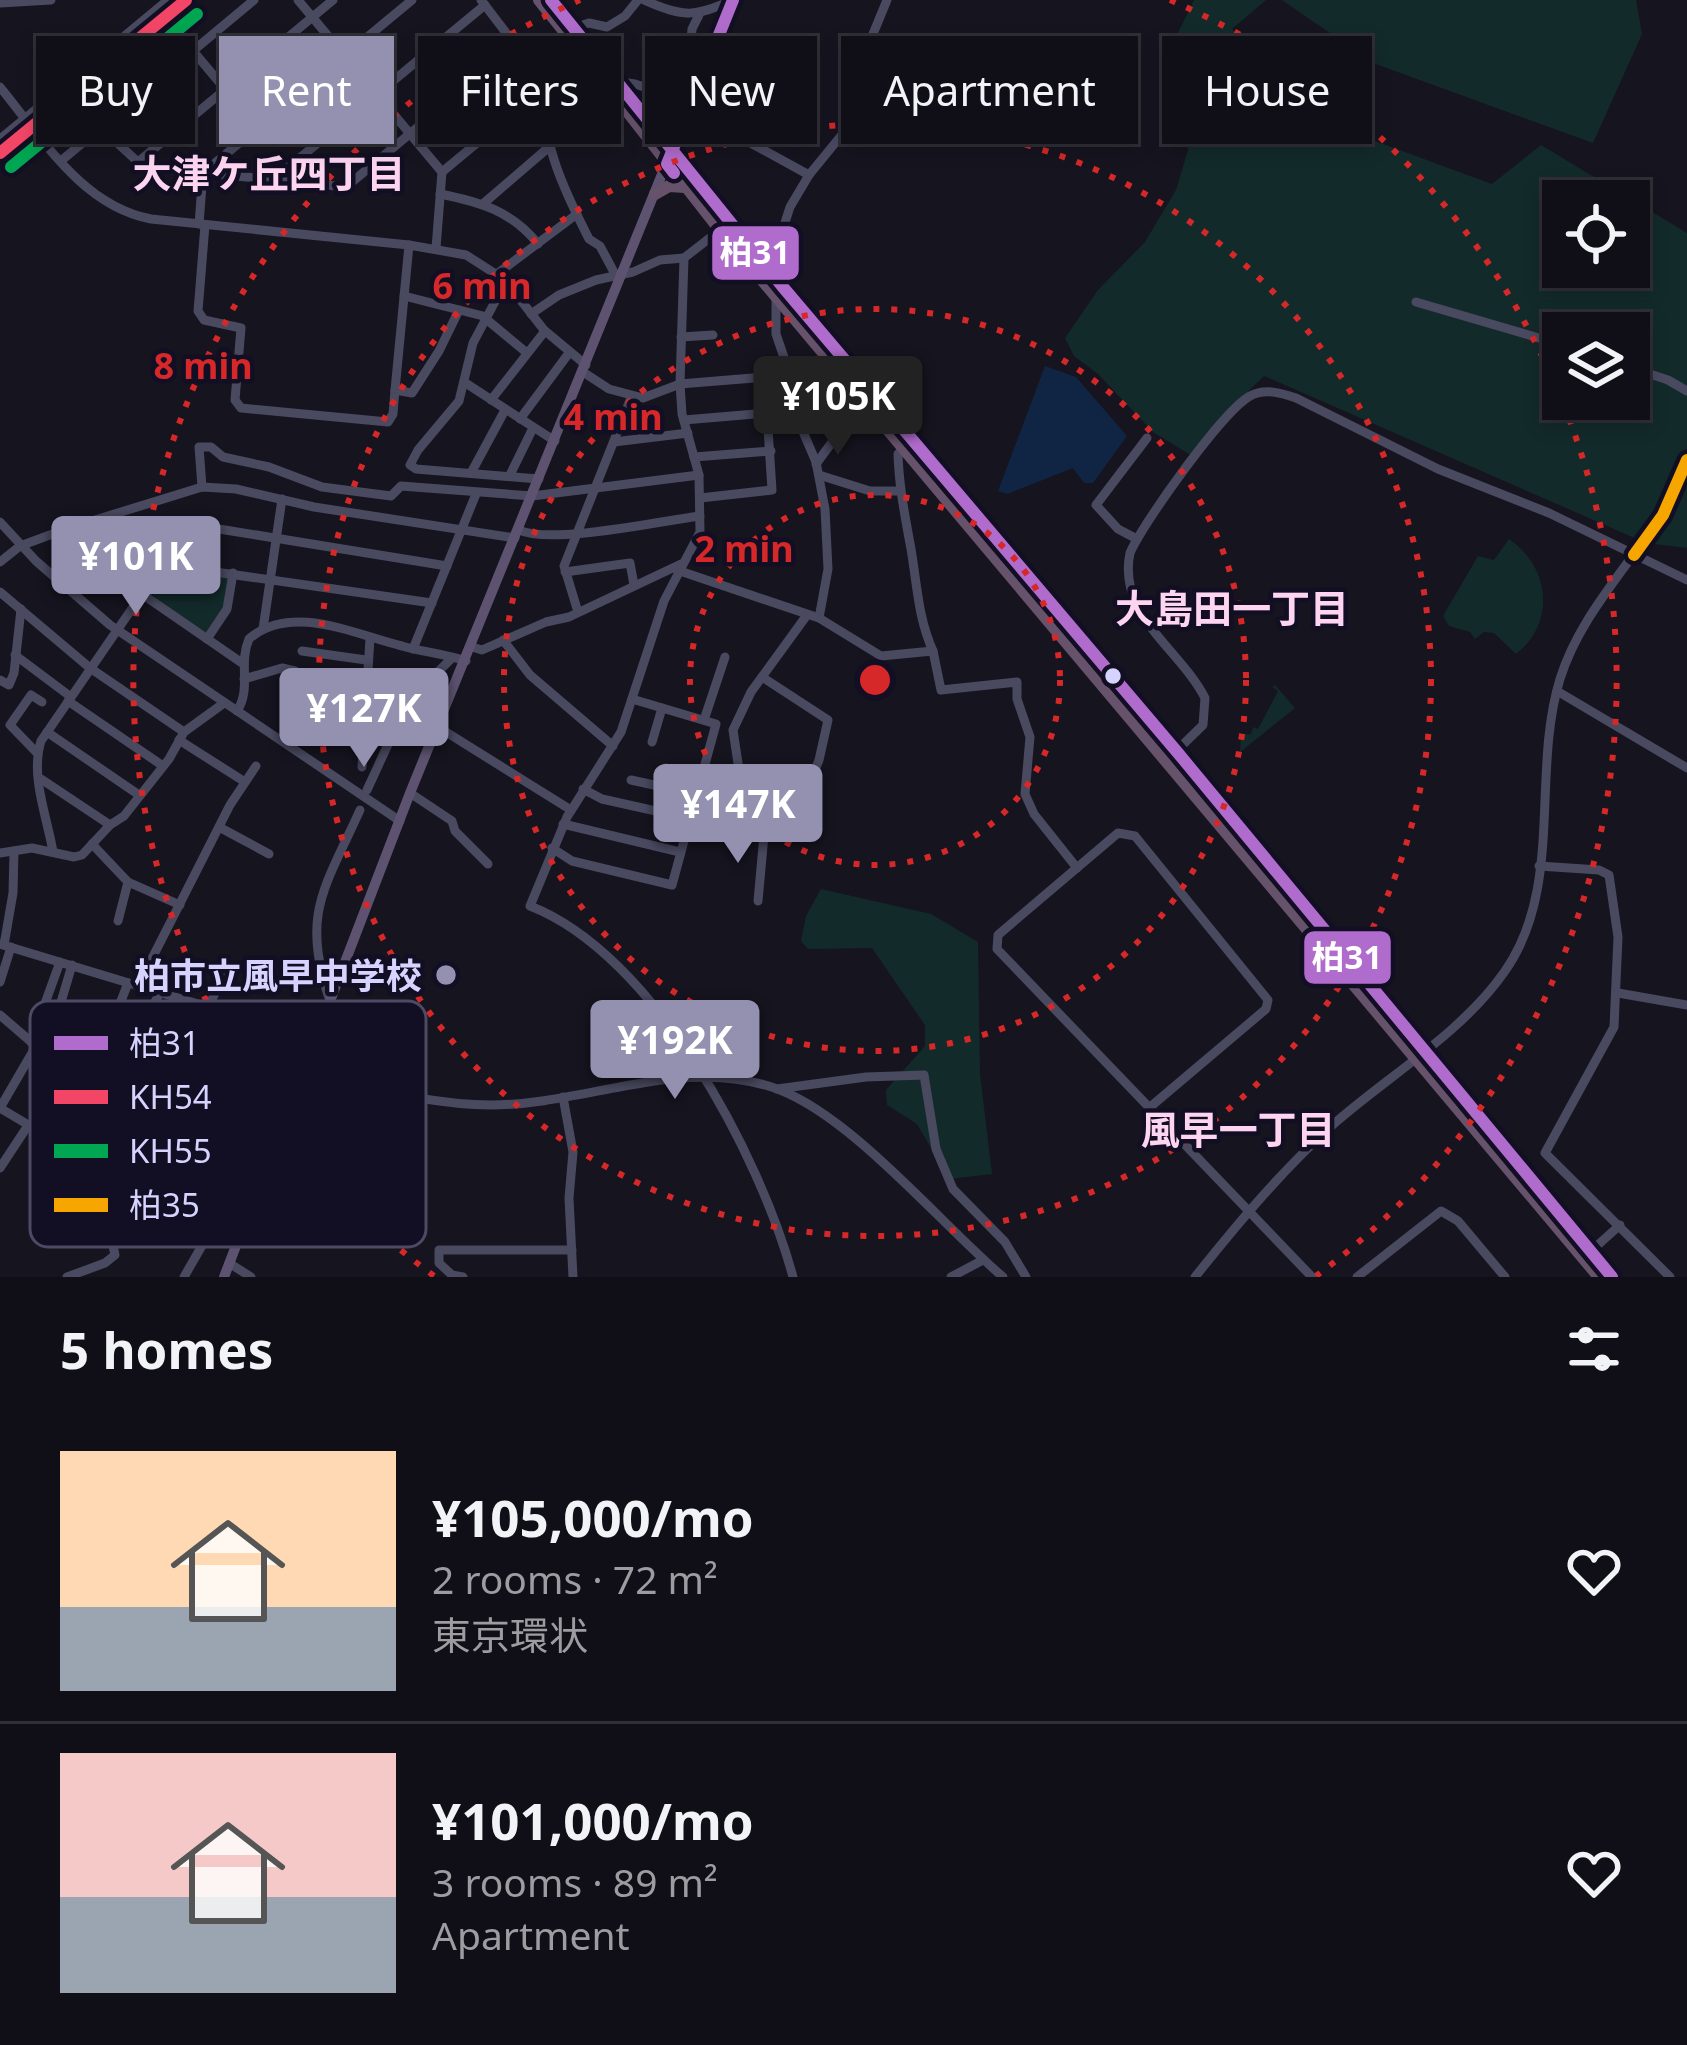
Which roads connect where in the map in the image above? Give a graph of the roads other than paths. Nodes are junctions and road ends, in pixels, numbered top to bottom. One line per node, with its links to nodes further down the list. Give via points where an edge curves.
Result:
1 (51, 0): 13 (street)
2 (168, 0): 36 (street)
3 (187, 0): 36 (street)
4 (254, 0): 26 (street)
5 (298, 0): 16 (street)
6 (333, 0): 16 (street)
7 (412, 0): 20 (street)
8 (539, 0): 22 (highway)
9 (551, 0): 17 (highway)
10 (641, 0): 15 (street); 17 (street, via 607,27)
11 (734, 0): 15 (street); 25 (main road)
12 (887, 0): 56 (street, via 849,126)
13 (0, 3)
14 (483, 3): 21 (street); 28 (street)
15 (699, 15): 24 (street)
16 (313, 17): 18 (street); 19 (street)
17 (573, 28): 23 (highway)
18 (290, 36)
19 (328, 36)
20 (368, 36)
21 (507, 36)
22 (570, 36)
23 (578, 36)
24 (692, 36)
25 (719, 36)
26 (195, 49)
27 (195, 51): 29 (street)
28 (394, 79)
29 (219, 80)
30 (0, 87): 36 (street)
31 (219, 95): 53 (street)
32 (621, 95): 35 (highway)
33 (621, 97): 51 (highway)
34 (394, 115): 38 (street)
35 (645, 121)
36 (29, 122): 39 (street); 50 (street); 52 (street)
37 (418, 126): 38 (street)
38 (409, 133): 54 (street); 57 (street, via 346,188)
39 (0, 139)
40 (82, 144): 52 (street)
41 (115, 144): 53 (street)
42 (238, 144): 55 (street)
43 (316, 144): 57 (street)
44 (476, 144): 54 (street)
45 (548, 144): 49 (street)
46 (660, 144): 51 (highway)
47 (675, 144): 51 (main road)
48 (752, 144): 56 (street)
49 (549, 147): 61 (street); 62 (street)
50 (0, 153)
51 (669, 159): 58 (highway); 60 (main road); 66 (highway)
52 (62, 160): 63 (street, via 115,208)
53 (138, 162): 55 (street)
54 (442, 172): 59 (street)
55 (203, 173): 57 (street); 63 (street)
56 (809, 176): 65 (street)
57 (273, 180)
58 (686, 188): 60 (highway); 64 (highway)
59 (440, 194): 61 (street); 69 (street)
60 (655, 194): 71 (main road)
61 (484, 203): 67 (street, via 523,224)
62 (577, 214): 67 (street); 71 (street)
63 (202, 225): 68 (street); 91 (street, via 198,311 204,320 241,328 241,408 388,422)
64 (720, 230): 70 (street); 75 (highway)
65 (782, 232): 66 (street); 72 (street)
66 (742, 239): 72 (highway)
67 (538, 244): 73 (street)
68 (409, 245): 69 (street); 74 (street)
69 (436, 248): 73 (street)
70 (684, 258): 71 (street); 82 (street)
71 (619, 274): 78 (street); 86 (main road)
72 (772, 274): 182 (highway)
73 (502, 277): 78 (street); 79 (street)
74 (404, 296): 77 (street); 91 (street)
75 (776, 296): 88 (street, via 776,334); 95 (highway)
76 (1416, 302): 83 (street)
77 (459, 310): 79 (street); 91 (street, via 412,393)
78 (531, 314): 80 (street)
79 (487, 318): 84 (street); 89 (street)
80 (545, 331): 84 (street); 85 (street)
81 (713, 335): 82 (street)
82 (681, 337): 90 (street)
83 (1542, 339)
84 (527, 353): 94 (street)
85 (569, 353): 86 (street); 97 (street)
86 (584, 368): 93 (street); 102 (main road)
87 (1650, 374): 92 (street)
88 (790, 375): 90 (street); 109 (street, via 795,413)
89 (464, 382): 94 (street); 108 (street, via 452,415)
90 (680, 384): 93 (street); 98 (street)
91 (395, 390)
92 (1687, 391)
93 (631, 398): 103 (street)
94 (491, 400): 96 (street)
95 (863, 400): 104 (highway); 109 (street)
96 (506, 410): 97 (street); 110 (street)
97 (520, 419): 99 (street)
98 (684, 420): 100 (street); 105 (street, via 767,413)
99 (533, 428): 102 (street); 111 (street)
100 (688, 433): 103 (street); 106 (street)
101 (1147, 438): 129 (street, via 1096,505)
102 (555, 440): 113 (main road)
103 (614, 442): 115 (street)
104 (904, 448): 117 (street); 182 (highway)
105 (770, 451): 106 (street); 120 (street, via 768,493)
106 (694, 457): 112 (street)
107 (1687, 460): 132 (street)
108 (412, 466): 110 (street); 116 (street)
109 (818, 469): 117 (street, via 870,491); 147 (street, via 829,557)
110 (470, 473): 111 (street)
111 (510, 475): 113 (street)
112 (699, 475): 115 (street); 120 (street)
113 (539, 478): 119 (main road)
114 (202, 487): 116 (street, via 199,448 211,447 223,458 325,487 391,496); 121 (street); 125 (street)
115 (594, 488): 119 (street); 127 (street)
116 (399, 489): 118 (street); 123 (street)
117 (899, 491): 156 (street)
118 (476, 494): 119 (street); 126 (street)
119 (532, 496): 128 (main road)
120 (700, 498): 122 (street)
121 (282, 499): 123 (street); 130 (street)
122 (700, 516): 127 (street); 136 (street, via 700,532)
123 (393, 519): 126 (street)
124 (0, 522): 131 (street)
125 (66, 529): 131 (street); 133 (street)
126 (462, 529): 128 (street); 135 (street)
127 (578, 532): 128 (street); 137 (street)
128 (517, 534): 153 (main road)
129 (1137, 538): 132 (street, via 1238,406 1274,392); 182 (street, via 1126,574 1132,598 1205,698 1203,725)
130 (276, 539): 133 (street, via 196,531); 135 (street); 139 (street)
131 (20, 546): 134 (street); 149 (street)
132 (1634, 555): 140 (street); 167 (street, via 1583,626)
133 (98, 560): 143 (street)
134 (0, 562)
135 (447, 566): 144 (street)
136 (679, 567): 141 (street); 147 (street); 170 (street)
137 (565, 572): 141 (street, via 630,563); 146 (street)
138 (233, 573): 139 (street); 143 (street, via 189,574); 151 (street, via 227,609)
139 (271, 578): 144 (street); 148 (street)
140 (1687, 580)
141 (634, 585): 146 (street)
142 (0, 592): 145 (street)
143 (142, 595): 149 (street); 151 (street)
144 (432, 603): 154 (street)
145 (21, 609): 157 (street); 163 (street)
146 (578, 612): 152 (street)
147 (814, 616): 156 (street, via 881,656); 164 (street)
148 (263, 629): 150 (street, via 295,622); 162 (street, via 249,639)
149 (117, 630): 163 (street); 172 (street)
150 (370, 638): 154 (street); 160 (street)
151 (207, 639): 162 (street)
152 (503, 640): 153 (street); 180 (street, via 530,675)
153 (472, 647): 161 (main road)
154 (413, 650): 159 (street)
155 (302, 651): 160 (street)
156 (933, 651): 215 (street, via 941,690 1019,684 1030,737 1025,794)
157 (15, 655): 166 (street, via 8,685); 168 (street)
158 (725, 657): 175 (street)
159 (452, 658): 161 (street); 193 (street, via 407,701)
160 (366, 660): 169 (street)
161 (466, 662): 176 (main road)
162 (242, 663): 165 (street)
163 (90, 668): 168 (street); 178 (street)
164 (763, 676): 199 (street, via 733,730); 199 (street, via 828,720 795,820)
165 (244, 679): 169 (street, via 282,668 295,671 295,686); 174 (street)
166 (0, 680)
167 (1557, 691): 187 (street); 214 (street)
168 (69, 699): 177 (street); 183 (street)
169 (368, 699): 185 (street)
170 (632, 699): 173 (street); 180 (street)
171 (42, 702): 181 (street, via 31,694 10,725)
172 (224, 703): 174 (street); 178 (street)
173 (662, 708): 175 (street); 179 (street)
174 (237, 711): 201 (street)
175 (704, 720): 188 (street, via 716,724)
176 (438, 727): 194 (main road); 198 (street)
177 (47, 732): 181 (street); 196 (street)
178 (182, 736): 183 (street); 191 (street)
179 (652, 742)
180 (613, 746): 192 (street)
181 (37, 753): 189 (street)
182 (1172, 756): 242 (highway)
183 (163, 766): 196 (street)
184 (256, 766): 191 (street)
185 (362, 767)
186 (666, 768): 188 (street)
187 (1687, 768)
188 (700, 777): 195 (street)
189 (41, 779): 203 (street); 209 (street)
190 (631, 780): 195 (street)
191 (245, 782): 204 (street)
192 (584, 789): 198 (street); 200 (street)
193 (367, 790)
194 (410, 793): 201 (main road); 213 (street, via 452,821)
195 (695, 794): 200 (street)
196 (139, 795): 203 (street)
197 (360, 810): 236 (street, via 317,907)
198 (571, 810): 202 (street)
199 (745, 810): 205 (street)
200 (688, 817): 205 (street); 210 (street)
201 (400, 820): 237 (main road)
202 (563, 824): 207 (street); 210 (street)
203 (110, 825): 206 (street)
204 (219, 827): 212 (street); 218 (street)
205 (748, 830): 217 (street, via 764,835)
206 (92, 844): 209 (street, via 74,857); 216 (street)
207 (552, 848): 210 (street, via 572,861 672,885); 243 (street, via 530,906 562,921 624,974)
208 (14, 851): 209 (street); 211 (street); 220 (street)
209 (53, 852)
210 (680, 852)
211 (0, 854)
212 (269, 854)
213 (488, 864)
214 (1539, 866): 227 (street, via 1611,877); 242 (street, via 1529,926 1508,969)
215 (1077, 868): 248 (street, via 995,945); 248 (street, via 1118,833 1136,836 1267,993 1266,1009)
216 (128, 881): 218 (street); 219 (street)
217 (758, 901)
218 (180, 905): 225 (street)
219 (118, 921)
220 (5, 946): 221 (street); 224 (street)
221 (60, 962): 222 (street); 229 (street)
222 (72, 965): 225 (street); 230 (street)
223 (226, 972): 235 (street)
224 (0, 982)
225 (133, 985): 226 (street); 231 (street)
226 (160, 993): 228 (street); 232 (street)
227 (1618, 993): 238 (street); 253 (street, via 1608,1042 1545,1153)
228 (174, 997): 233 (street); 234 (street)
229 (48, 1001)
230 (61, 1001)
231 (125, 1001)
232 (155, 1001)
233 (176, 1001)
234 (188, 1001)
235 (211, 1001)
236 (327, 1001)
237 (330, 1001)
238 (1687, 1005)
239 (0, 1015): 240 (street)
240 (30, 1041)
241 (30, 1052): 247 (street)
242 (1417, 1054): 252 (street); 258 (highway); 275 (highway)
243 (703, 1076): 244 (street); 246 (street); 267 (street, via 750,1161)
244 (777, 1089): 259 (street, via 845,1130); 270 (street, via 924,1076 936,1149 953,1189 1005,1242)
245 (426, 1096): 246 (street, via 462,1103)
246 (563, 1097): 257 (street, via 573,1152)
247 (0, 1108): 249 (street)
248 (1149, 1108): 252 (street)
249 (27, 1127): 250 (street); 251 (street)
250 (30, 1128)
251 (0, 1168)
252 (1249, 1211): 271 (street); 272 (street)
253 (1620, 1225): 258 (street); 277 (street)
254 (113, 1247): 261 (street, via 105,1264)
255 (201, 1247): 262 (street)
256 (235, 1247): 260 (main road)
257 (572, 1250): 265 (street, via 439,1250 439,1263); 266 (street)
258 (1590, 1252): 276 (highway)
259 (982, 1260): 268 (street); 269 (street)
260 (229, 1263): 263 (main road); 264 (street)
261 (67, 1277)
262 (184, 1277)
263 (224, 1277)
264 (251, 1277)
265 (463, 1277)
266 (572, 1277)
267 (793, 1277)
268 (951, 1277)
269 (1003, 1277)
270 (1026, 1277)
271 (1195, 1277)
272 (1312, 1277)
273 (1357, 1277): 274 (street, via 1441,1211)
274 (1505, 1277)
275 (1599, 1277)
276 (1612, 1277)
277 (1670, 1277)

